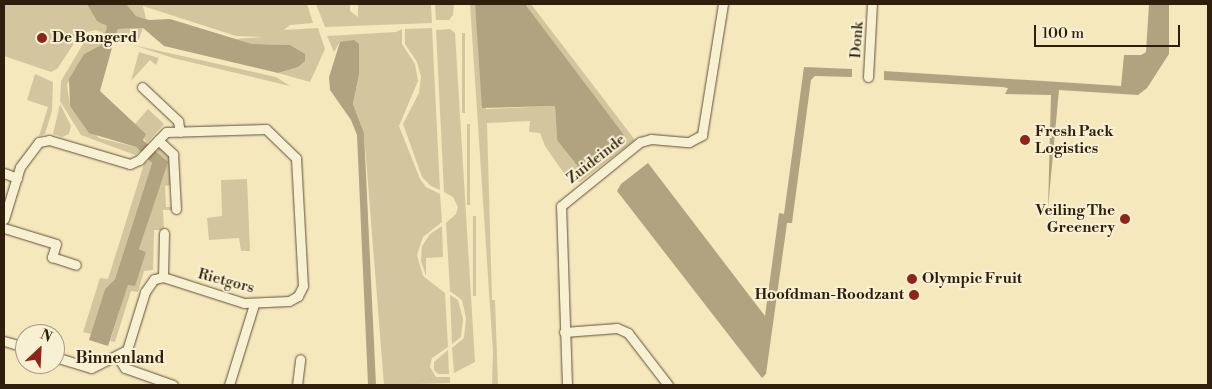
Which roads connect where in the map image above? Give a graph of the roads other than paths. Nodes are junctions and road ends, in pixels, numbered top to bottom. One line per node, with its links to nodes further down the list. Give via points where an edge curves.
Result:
1 (723, 4): 16 (street, Zuideinde, via 702,135 689,142 651,139 640,142 561,206)
2 (872, 4): 3 (street, Donk)
3 (868, 78)
4 (142, 86): 5 (street, via 178,121)
5 (180, 132): 6 (street, Rietgors, via 166,132); 15 (street, Rietgors, via 266,129 296,158 302,286 298,296 289,301)
6 (156, 142): 8 (street, Rietgors, via 139,160 130,164 49,140 39,142 20,167); 9 (street, via 173,154)
7 (4, 173): 8 (street)
8 (17, 178): 10 (street, Rietgors)
9 (176, 209)
10 (4, 219)
11 (4, 228): 13 (street, via 56,244 52,257)
12 (164, 233): 14 (street)
13 (76, 265)
14 (163, 277): 15 (street, Rietgors); 17 (street, via 149,285 127,350)
15 (254, 304): 21 (street)
16 (564, 332): 23 (street, Zuideinde); 24 (street, via 617,328 628,333)
17 (118, 357): 19 (street, via 91,368); 20 (street, via 125,368)
18 (300, 359): 22 (street)
19 (65, 360)
20 (173, 385)
21 (230, 385)
22 (297, 385)
23 (567, 385)
24 (668, 385)

